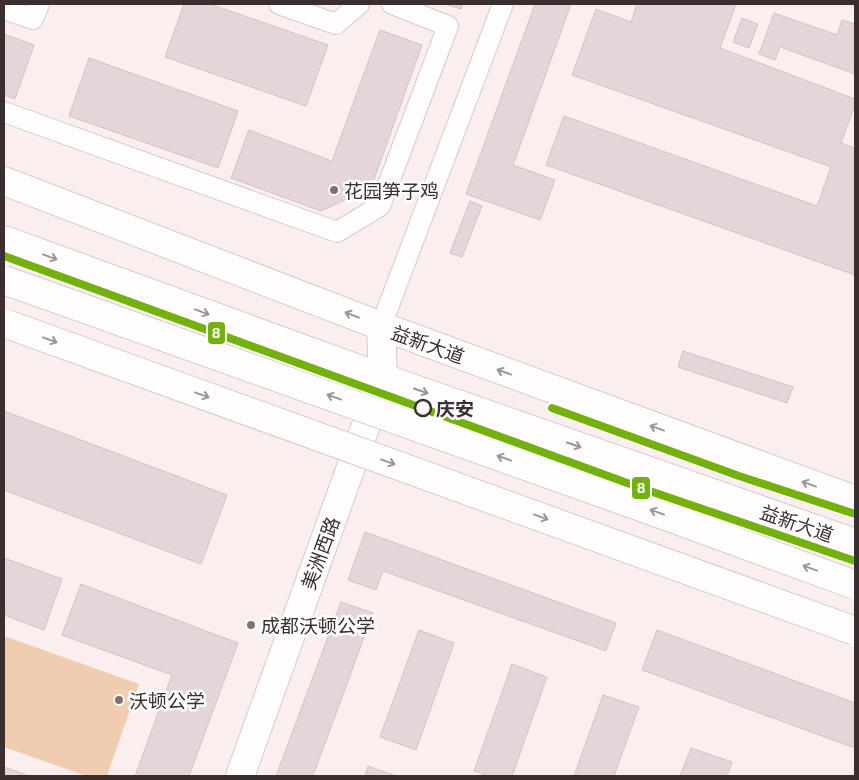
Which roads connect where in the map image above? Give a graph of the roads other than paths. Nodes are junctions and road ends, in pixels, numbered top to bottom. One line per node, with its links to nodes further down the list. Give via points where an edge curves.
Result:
1 (39, 4): 6 (street, via 33,19)
2 (279, 4): 3 (street, via 336,24)
3 (359, 4)
4 (392, 4): 7 (street, via 448,26 380,206 337,232)
5 (503, 4): 12 (street)
6 (4, 9)
7 (4, 112)
8 (4, 181): 12 (main road, 益新大道, one-way to 8)
9 (4, 240): 13 (main road, 益新大道, one-way to 13)
10 (4, 280): 16 (main road, one-way to 10, bridge)
11 (4, 323): 17 (main road, one-way to 17, bridge)
12 (381, 326): 13 (main road, 美洲西路); 14 (main road, 益新大道, one-way to 12)
13 (383, 378): 15 (main road, 益新大道, one-way to 15); 18 (main road, 美洲西路)
14 (855, 500)
15 (855, 543)
16 (855, 585)
17 (855, 631)
18 (240, 776)

